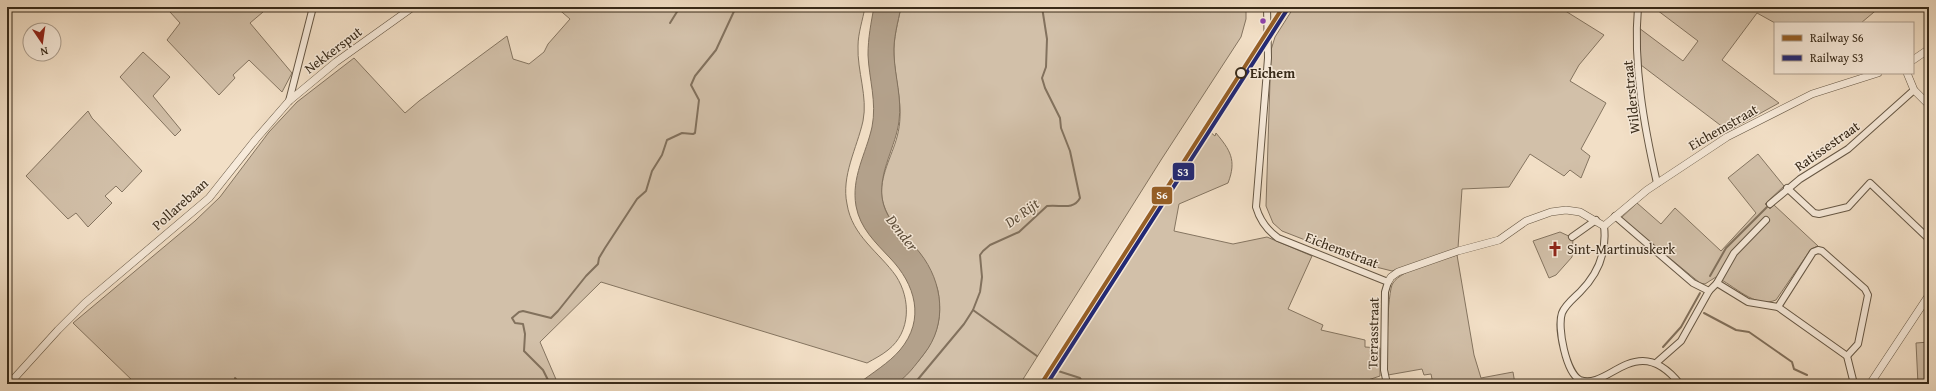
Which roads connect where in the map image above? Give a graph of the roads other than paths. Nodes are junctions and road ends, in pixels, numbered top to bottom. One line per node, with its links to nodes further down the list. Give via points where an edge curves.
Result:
1 (313, 7): 10 (street, Pollarebaan)
2 (413, 7): 10 (street, Nekkersput, via 336,62)
3 (1267, 7): 21 (street, Eichemstraat, via 1268,58 1256,207 1258,216 1269,232 1278,238)
4 (1638, 7): 12 (street, Wilderstraat, via 1641,94 1645,130)
5 (1929, 48): 6 (street)
6 (1914, 59)
7 (1875, 74): 12 (street, Eichemstraat, via 1812,94 1787,106 1727,137)
8 (1907, 74): 9 (street)
9 (1914, 90): 11 (street); 13 (street, Ratissestraat, via 1848,149)
10 (289, 101): 28 (street, Pollarebaan, via 209,198 85,303)
11 (1929, 105)
12 (1657, 183): 15 (street, Eichemstraat)
13 (1787, 188): 14 (street, Ratissestraat); 20 (street, Ratissestraat, via 1819,214 1848,207 1870,183)
14 (1770, 204)
15 (1615, 216): 18 (street, Eichemstraat); 23 (street, via 1694,283)
16 (1596, 220): 18 (street, Eichemstraat); 19 (street); 21 (street, Eichemstraat, via 1580,212 1566,210 1544,214 1526,221 1499,240 1398,272)
17 (1766, 220): 22 (street, via 1734,253)
18 (1604, 226): 27 (street, via 1605,238 1599,266 1591,281 1562,314 1561,330 1571,371 1582,382 1591,383 1640,362)
19 (1572, 237)
20 (1929, 239)
21 (1388, 282): 29 (street, Terrasstraat, via 1385,292 1384,370)
22 (1717, 283): 23 (street); 25 (street, via 1748,302)
23 (1709, 291): 27 (street, via 1681,341)
24 (1929, 295): 32 (street)
25 (1778, 307): 26 (street); 26 (street, via 1813,252 1822,251 1866,289 1868,294 1858,344)
26 (1847, 356): 31 (street)
27 (1656, 363): 30 (street)
28 (9, 384)
29 (1387, 384)
30 (1680, 384)
31 (1854, 384)
32 (1870, 384)

